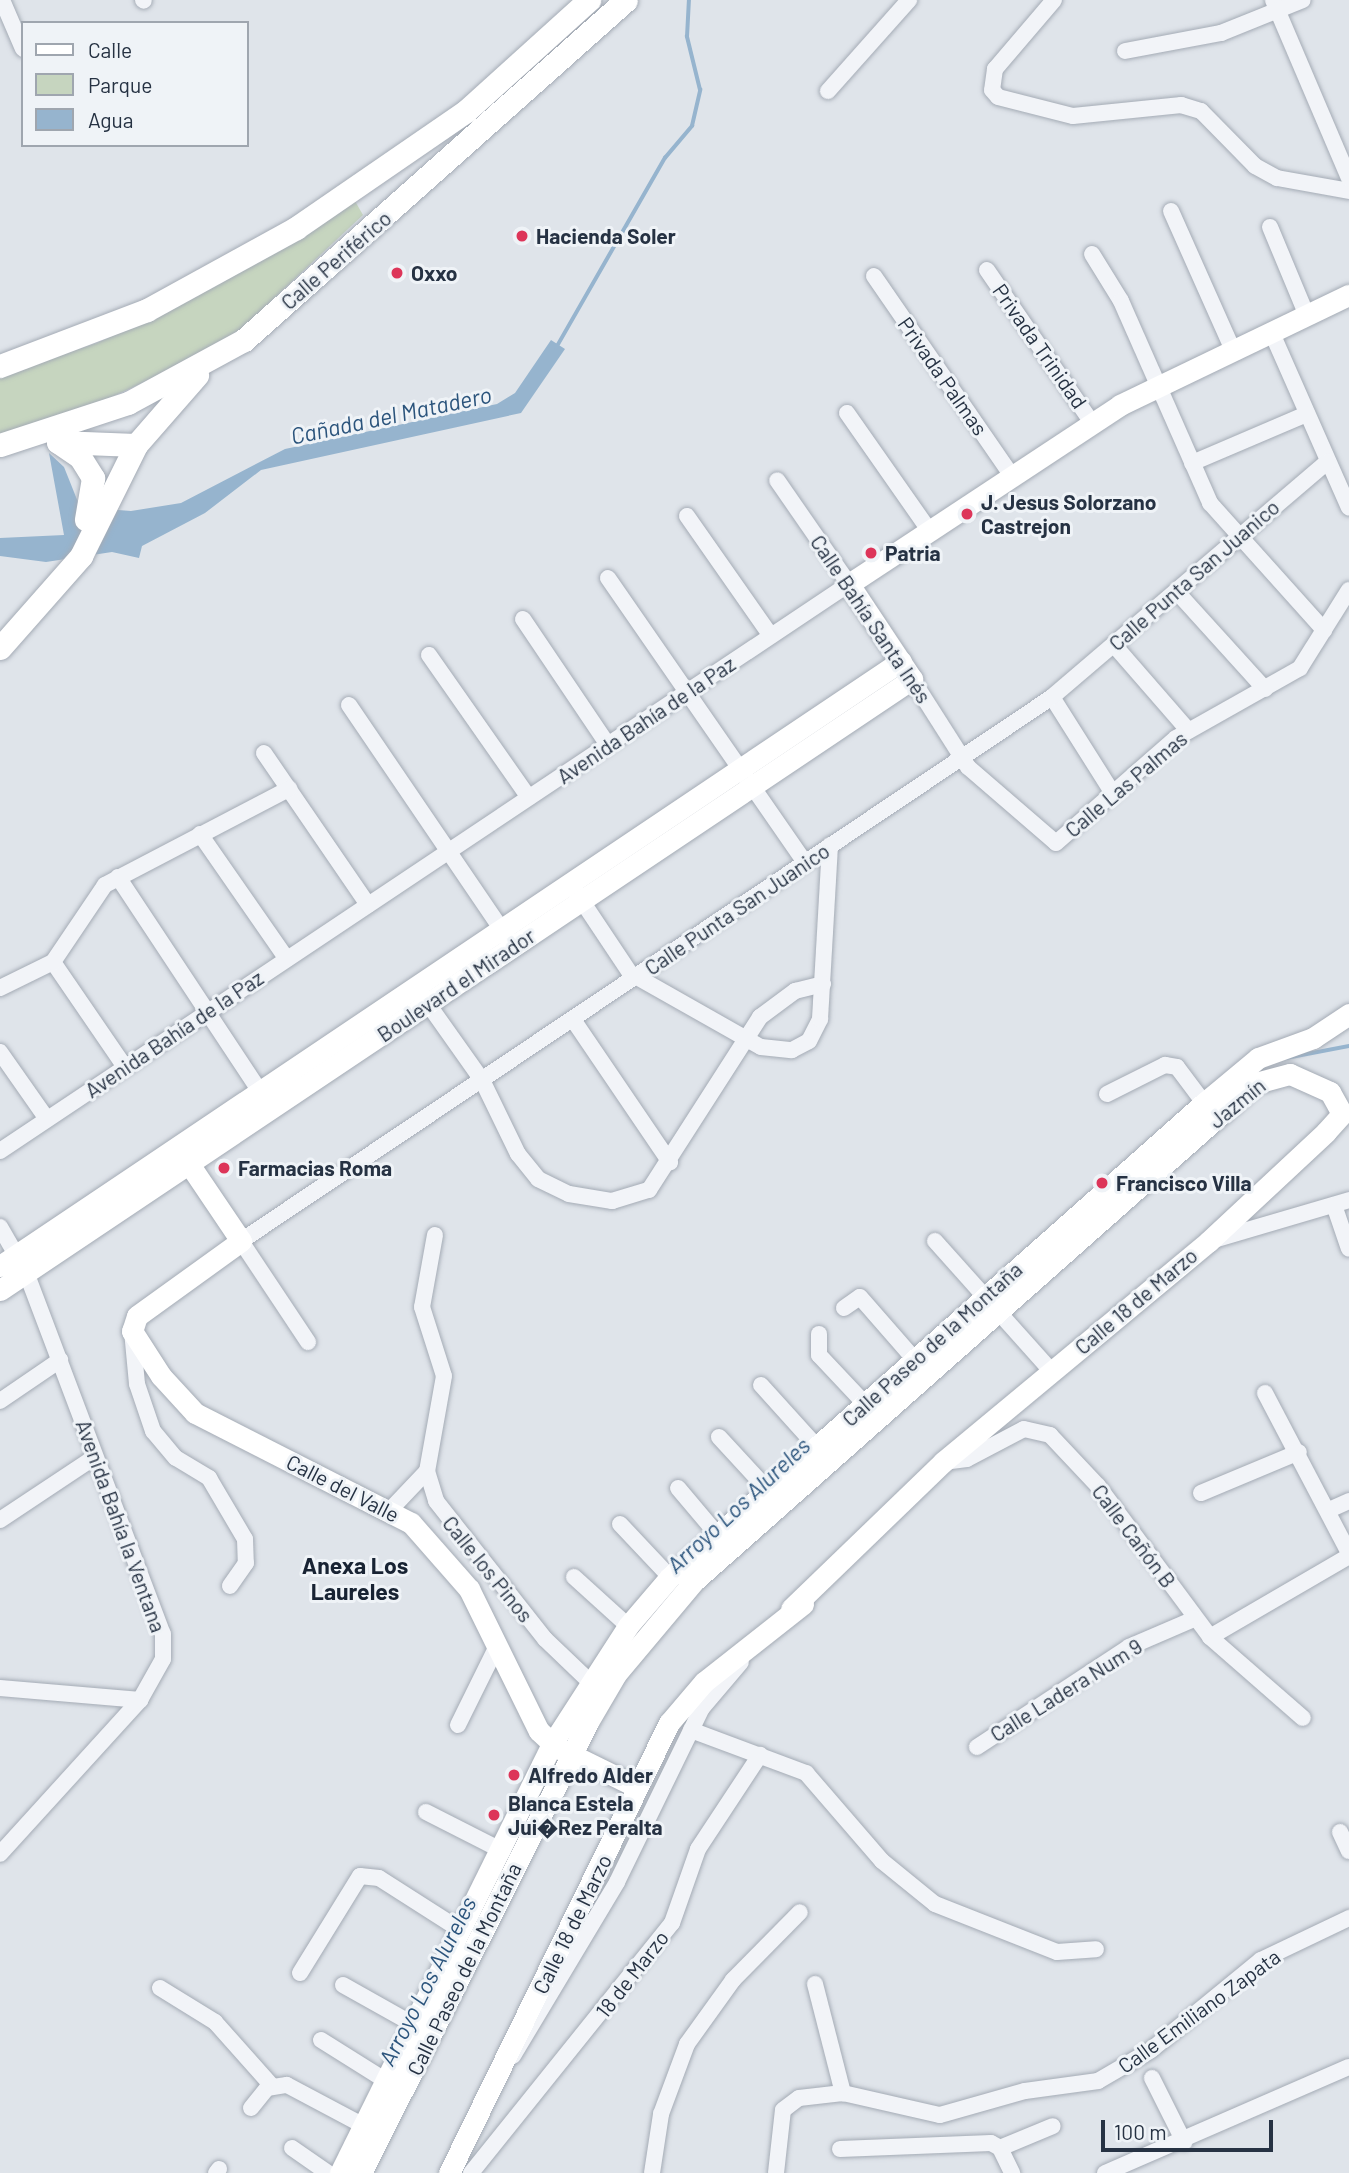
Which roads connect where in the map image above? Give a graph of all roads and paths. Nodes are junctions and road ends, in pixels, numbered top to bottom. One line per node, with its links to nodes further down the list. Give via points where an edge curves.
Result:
1 (2, 0): 8 (street)
2 (589, 0): 12 (highway, Calle Periférico, via 466,111)
3 (626, 0): 15 (highway, Calle Periférico)
4 (909, 0): 10 (street)
5 (1054, 0): 13 (street, via 995,69 992,90 1073,116 1181,105 1201,111 1255,166 1277,178)
6 (1303, 0): 7 (street)
7 (1275, 6): 9 (street, via 1221,33); 11 (street)
8 (21, 44)
9 (1125, 51)
10 (828, 91)
11 (1349, 178)
12 (361, 188): 15 (highway); 25 (highway, Calle Periférico, via 228,269 147,310)
13 (1349, 191)
14 (1171, 211): 23 (street)
15 (386, 216): 24 (highway, Calle Periférico)
16 (1270, 227): 21 (street)
17 (1092, 254): 26 (street)
18 (987, 270): 29 (street, Privada Trinidad)
19 (874, 276): 35 (street, Privada Palmas)
20 (1349, 295): 21 (main road, Avenida Bahía de la Paz)
21 (1307, 316): 22 (main road, Avenida Bahía de la Paz)
22 (1271, 331): 23 (main road, Avenida Bahía de la Paz); 28 (street)
23 (1232, 348): 26 (main road, Avenida Bahía de la Paz)
24 (208, 364): 31 (highway, Calle Periférico, via 128,403); 32 (highway)
25 (0, 366)
26 (1157, 383): 29 (main road, Avenida Bahía de la Paz); 34 (street)
27 (847, 413): 40 (street)
28 (1307, 414): 33 (street); 34 (street)
29 (1092, 423): 35 (main road, Avenida Bahía de la Paz)
30 (58, 442): 31 (highway); 32 (highway); 37 (highway, via 87,467)
31 (8, 443)
32 (136, 445): 37 (highway)
33 (1327, 461): 38 (street); 41 (street, Calle Punta San Juanico)
34 (1192, 463): 41 (street, via 1210,503)
35 (1012, 476): 40 (main road, Avenida Bahía de la Paz)
36 (777, 480): 44 (street, Calle Bahía Santa Inés)
37 (99, 505): 42 (highway)
38 (1349, 508)
39 (687, 516): 50 (street)
40 (929, 530): 44 (main road, Avenida Bahía de la Paz)
41 (1238, 536): 46 (street, Calle Punta San Juanico); 48 (street)
42 (72, 560): 49 (highway); 52 (highway)
43 (608, 578): 56 (street)
44 (849, 584): 50 (street, Avenida Bahía de la Paz); 54 (main road, Calle Bahía Santa Inés)
45 (1349, 590): 48 (street, Calle Las Palmas)
46 (1177, 592): 51 (street, Calle Punta San Juanico); 55 (street)
47 (523, 619): 60 (street)
48 (1324, 631): 55 (street, Calle Las Palmas, via 1300,668)
49 (0, 636)
50 (771, 636): 56 (street, Avenida Bahía de la Paz)
51 (1114, 645): 57 (street, Calle Punta San Juanico); 59 (street)
52 (0, 648)
53 (429, 654): 66 (street)
54 (907, 670): 62 (street, Calle Bahía Santa Inés); 63 (main road, Boulevard el Mirador)
55 (1265, 689): 59 (street, Calle Las Palmas)
56 (687, 692): 60 (street, Avenida Bahía de la Paz); 63 (street)
57 (1052, 697): 62 (street, Calle Punta San Juanico); 65 (street)
58 (349, 705): 69 (street)
59 (1188, 730): 65 (street, Calle Las Palmas)
60 (608, 745): 66 (street, Avenida Bahía de la Paz)
61 (264, 753): 64 (street)
62 (961, 760): 65 (street, Calle Las Palmas, via 1054,843); 68 (street, Calle Punta San Juanico)
63 (746, 778): 70 (street); 72 (main road, Boulevard el Mirador)
64 (289, 789): 67 (street); 73 (street)
65 (1112, 792)
66 (529, 798): 69 (street, Avenida Bahía de la Paz)
67 (200, 834): 71 (street); 75 (street)
68 (830, 845): 70 (street, Calle Punta San Juanico); 78 (street)
69 (448, 851): 73 (street, Avenida Bahía de la Paz); 74 (street)
70 (805, 863): 77 (street, Calle Punta San Juanico)
71 (118, 877): 76 (street, via 92,899); 81 (street)
72 (576, 892): 74 (main road, Boulevard el Mirador); 77 (street, via 624,968)
73 (368, 905): 75 (street, Avenida Bahía de la Paz)
74 (507, 938): 80 (main road, Boulevard el Mirador)
75 (287, 959): 81 (street, Avenida Bahía de la Paz)
76 (53, 962): 79 (street); 86 (street)
77 (637, 976): 83 (street, Calle Punta San Juanico); 84 (street)
78 (824, 984): 84 (street, via 795,991); 84 (street, via 810,1041 776,1050)
79 (0, 988)
80 (422, 995): 87 (street); 89 (main road, Boulevard el Mirador)
81 (207, 1012): 86 (street, Avenida Bahía de la Paz); 89 (street)
82 (1349, 1014): 90 (main road, Calle Paseo de la Montaña, via 1313,1038 1258,1058)
83 (574, 1021): 87 (street, Calle Punta San Juanico); 94 (street)
84 (744, 1038): 94 (street)
85 (0, 1052): 91 (street)
86 (125, 1067): 91 (street, Avenida Bahía de la Paz)
87 (482, 1080): 94 (street, via 518,1154 551,1189 628,1200 649,1190); 98 (street, Calle Punta San Juanico)
88 (1107, 1094): 90 (street, via 1166,1065 1177,1067)
89 (266, 1100): 93 (main road, Boulevard el Mirador)
90 (1203, 1103): 104 (main road, Calle Paseo de la Montaña)
91 (47, 1119): 92 (street, Avenida Bahía de la Paz)
92 (0, 1151)
93 (183, 1156): 98 (main road); 102 (main road, Boulevard el Mirador)
94 (670, 1162)
95 (1342, 1202): 100 (street, Calle 18 de Marzo); 101 (street)
96 (0, 1227): 102 (street, Avenida Bahía la Ventana)
97 (435, 1235): 121 (street, via 422,1307 444,1376)
98 (241, 1241): 106 (main road, Calle Punta San Juanico, via 143,1307); 107 (street)
99 (935, 1241): 104 (street)
100 (1208, 1242): 104 (main road, Jazmín, via 1337,1121 1341,1105 1330,1092 1290,1074 1256,1083); 111 (main road, Calle 18 de Marzo)
101 (1349, 1249)
102 (14, 1265): 103 (main road, Boulevard el Mirador); 109 (street, Avenida Bahía la Ventana)
103 (0, 1290)
104 (991, 1306): 110 (main road, Calle Paseo de la Montaña); 111 (street); 147 (main road, Calle Paseo de la Montaña, via 694,1581 616,1674)
105 (845, 1308): 110 (street, via 860,1297)
106 (132, 1332): 126 (main road, Calle del Valle, via 195,1413); 134 (street, via 137,1384 153,1431 176,1458 209,1478 245,1539 246,1563)
107 (308, 1342)
108 (817, 1342): 115 (street)
109 (60, 1360): 114 (street); 119 (street, Avenida Bahía la Ventana)
110 (915, 1360): 115 (main road, Calle Paseo de la Montaña)
111 (1052, 1372): 120 (main road, Calle 18 de Marzo)
112 (761, 1385): 117 (street)
113 (1265, 1393): 118 (street)
114 (0, 1401)
115 (864, 1404): 117 (main road, Calle Paseo de la Montaña)
116 (719, 1437): 123 (street)
117 (817, 1447): 123 (main road, Calle Paseo de la Montaña)
118 (1299, 1452): 124 (street); 127 (street)
119 (95, 1457): 128 (street); 142 (street, Avenida Bahía la Ventana, via 163,1634 163,1659)
120 (948, 1461): 135 (street, Calle Cañón B, via 1024,1429 1050,1435 1098,1486); 139 (main road, Calle 18 de Marzo, via 869,1549)
121 (427, 1471): 126 (street); 140 (street, Calle los Pinos, via 445,1519)
122 (678, 1488): 130 (street)
123 (766, 1488): 130 (main road, Calle Paseo de la Montaña)
124 (1201, 1493)
125 (1349, 1501): 127 (street)
126 (391, 1509): 138 (main road, Calle del Valle, via 452,1563)
127 (1329, 1510): 131 (street)
128 (0, 1520)
129 (620, 1524): 133 (street)
130 (716, 1532): 133 (main road, Calle Paseo de la Montaña)
131 (1349, 1555): 137 (street)
132 (574, 1577): 136 (street)
133 (670, 1577): 136 (main road, Calle Paseo de la Montaña)
134 (230, 1586)
135 (1194, 1619): 137 (street, Calle Cañón B); 146 (street, Calle Ladera Num 9, via 1129,1647)
136 (628, 1626): 140 (main road, Calle Paseo de la Montaña)
137 (1210, 1637): 143 (street, Calle Cañón B)
138 (497, 1646): 144 (street); 147 (main road, Calle del Valle, via 524,1710)
139 (745, 1650): 145 (street, Calle 18 de Marzo); 149 (main road, Calle 18 de Marzo, via 704,1682 669,1723)
140 (589, 1681): 147 (main road, Calle Paseo de la Montaña)
141 (0, 1688): 142 (street)
142 (140, 1700): 154 (street, Avenida Bahía la Ventana)
143 (1303, 1718)
144 (458, 1725)
145 (691, 1730): 148 (street); 166 (street, Calle 18 de Marzo, via 617,1882 532,2033)
146 (977, 1747)
147 (562, 1750): 149 (main road, Calle del Valle); 152 (main road, Calle Paseo de la Montaña); 180 (main road, Calle Paseo de la Montaña)
148 (760, 1755): 158 (street, via 806,1773 882,1861 935,1904 1057,1952); 182 (street, 18 de Marzo, via 698,1849 672,1923)
149 (637, 1787): 166 (main road, Calle 18 de Marzo)
150 (426, 1812): 152 (street)
151 (1340, 1832): 153 (street)
152 (503, 1851): 157 (main road, Calle Paseo de la Montaña)
153 (1349, 1851)
154 (0, 1854)
155 (800, 1912): 183 (street, via 733,1980 687,2044 661,2114)
156 (1349, 1918): 170 (street, Calle Emiliano Zapata, via 1261,1960 1152,2050 1098,2081 1025,2091 940,2115)
157 (461, 1931): 159 (street, via 379,1878 360,1876); 163 (main road, Calle Paseo de la Montaña)
158 (1096, 1950)
159 (300, 1973)
160 (815, 1984): 170 (street)
161 (343, 1985): 163 (street)
162 (160, 1988): 169 (street, via 215,2022)
163 (416, 2026): 168 (main road, Calle Paseo de la Montaña)
164 (321, 2040): 168 (street)
165 (1349, 2067): 174 (street)
166 (502, 2070): 181 (main road, Calle 18 de Marzo)
167 (1152, 2078): 174 (street)
168 (388, 2082): 173 (main road, Calle Paseo de la Montaña)
169 (272, 2087): 171 (street); 173 (street, via 304,2092)
170 (844, 2093): 184 (street, Calle Emiliano Zapata, via 799,2098 783,2110)
171 (251, 2108)
172 (1053, 2126): 176 (street)
173 (366, 2127): 179 (main road, Calle Paseo de la Montaña)
174 (1184, 2143): 186 (street)
175 (292, 2148): 178 (street)
176 (1000, 2148): 177 (street); 185 (street)
177 (840, 2149)
178 (328, 2173)
179 (340, 2173)
180 (361, 2173)
181 (449, 2173)
182 (471, 2173)
183 (652, 2173)
184 (776, 2173)
185 (1012, 2173)
186 (1105, 2173)

